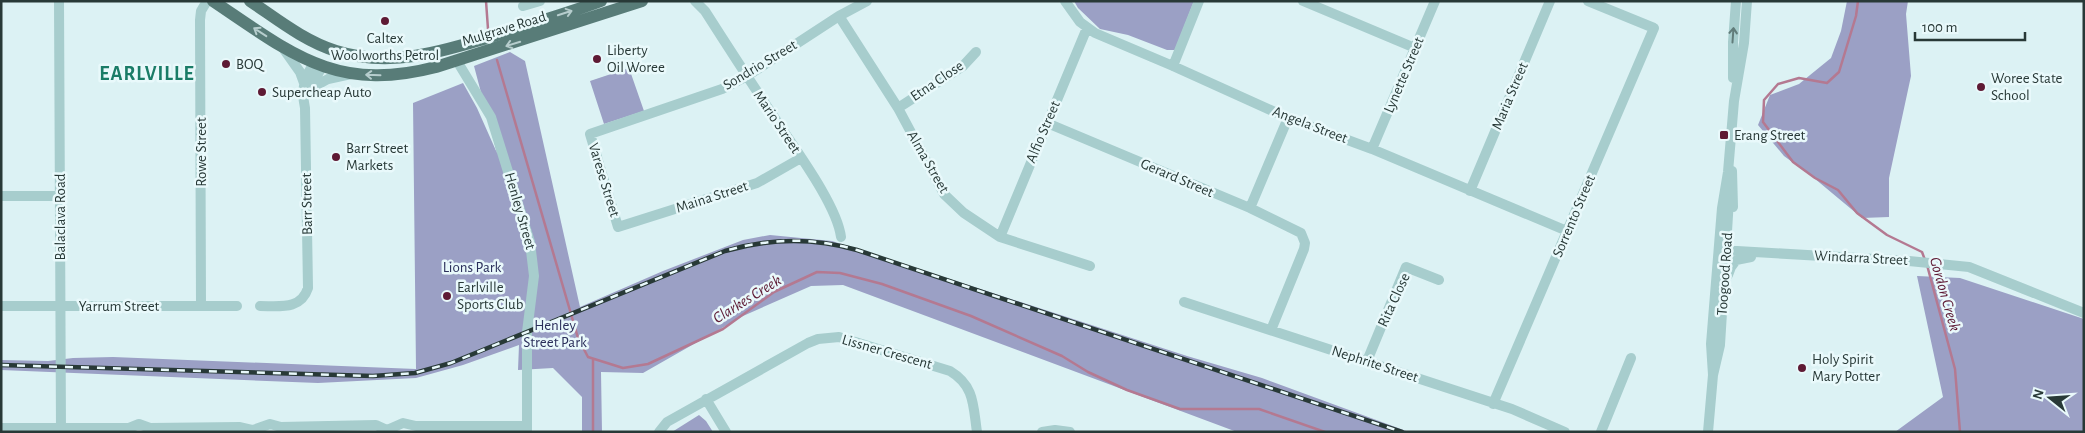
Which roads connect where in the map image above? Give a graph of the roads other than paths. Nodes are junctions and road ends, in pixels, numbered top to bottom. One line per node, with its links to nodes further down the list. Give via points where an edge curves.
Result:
1 (59, 1): 42 (street, Balaclava Road)
2 (208, 1): 57 (street, Rowe Street, via 200,20)
3 (213, 1): 22 (main road, Mulgrave Road, one-way to 3)
4 (250, 1): 23 (main road, Mulgrave Road)
5 (540, 1): 18 (street, Mulgrave Road)
6 (601, 1): 23 (main road, Mulgrave Road, one-way to 6, via 380,59 419,56)
7 (642, 1): 26 (main road, Mulgrave Road, one-way to 26)
8 (695, 1): 19 (street, Mario Street)
9 (867, 1): 20 (street, Sondrio Street)
10 (1066, 1): 21 (street, Angela Street)
11 (1199, 1): 28 (street)
12 (1303, 1): 24 (street)
13 (1435, 1): 24 (street, Lynette Street)
14 (1550, 1): 40 (street, Maria Street)
15 (1588, 1): 45 (street, Sorrento Street, via 1654,28)
16 (1736, 1): 32 (street, Toogood Road, one-way to 16)
17 (1747, 1): 32 (street, Toogood Road)
18 (523, 6)
19 (704, 6): 30 (street, Mario Street)
20 (839, 16): 30 (street, Sondrio Street); 33 (street, Alma Street)
21 (1087, 28): 28 (street, Angela Street); 35 (street, Alfio Street)
22 (280, 46): 27 (main road, Mulgrave Road); 31 (street)
23 (329, 48): 27 (main road)
24 (1415, 48): 38 (street, Lynette Street)
25 (976, 52): 33 (street, Etna Close, via 963,66)
26 (457, 61): 29 (main road, Mulgrave Road, one-way to 29, via 408,74); 70 (street, Henley Street, via 491,117 530,242 534,276 527,332)
27 (318, 65): 29 (main road, Mulgrave Road); 31 (street, Barr Street)
28 (1173, 66): 34 (street, Angela Street)
29 (352, 74): 31 (street)
30 (747, 76): 36 (street, Sondrio Street, via 722,89); 39 (street, Mario Street)
31 (307, 86): 59 (street, Barr Street, via 309,282 304,299 294,305)
32 (1734, 101): 37 (street, Toogood Road)
33 (898, 108): 47 (street, Alma Street, via 944,194 964,213)
34 (1288, 118): 38 (street, Angela Street); 43 (street)
35 (1047, 123): 43 (street, Gerard Street); 47 (street, Alfio Street)
36 (590, 134): 44 (street, Varese Street)
37 (1730, 140): 48 (street, Toogood Road, via 1722,208); 49 (street, via 1732,238)
38 (1372, 149): 40 (street, Angela Street)
39 (801, 158): 44 (street, Maina Street, via 757,183); 46 (street, Mario Street, via 831,208)
40 (1470, 191): 45 (street, Angela Street)
41 (1, 196): 42 (street)
42 (60, 196): 56 (street, Balaclava Road)
43 (1250, 208): 61 (street, Gerard Street, via 1297,229 1304,237 1304,249)
44 (618, 227)
45 (1567, 231): 66 (street, Sorrento Street)
46 (841, 237)
47 (1000, 237): 51 (street, Alma Street)
48 (1723, 251): 49 (street, Windarra Street); 53 (street, Toogood Road); 64 (street, Toogood Road, via 1711,344)
49 (1747, 252): 50 (street, Windarra Street)
50 (1827, 256): 53 (street, via 1742,258 1731,267); 60 (street, Windarra Street, via 1954,264 1980,270)
51 (1090, 266)
52 (1439, 280): 63 (street, Rita Close, via 1406,267)
53 (1724, 289): 64 (street, Toogood Road, via 1720,345)
54 (1184, 302): 61 (street, Nephrite Street)
55 (1, 306): 56 (street, Yarrum Street)
56 (61, 306): 57 (street, Yarrum Street); 71 (street, Balaclava Road)
57 (201, 306): 58 (street, Yarrum Street)
58 (237, 306)
59 (260, 306)
60 (2084, 312)
61 (1272, 330): 63 (street, Nephrite Street)
62 (1631, 358): 79 (street)
63 (1367, 362): 66 (street, Nephrite Street)
64 (1713, 375): 80 (street, Toogood Road)
65 (706, 399): 73 (street, Lissner Crescent, via 667,422); 74 (street); 75 (street, Lissner Crescent, via 808,342 839,336 950,370 970,391)
66 (1493, 404): 78 (street, Nephrite Street)
67 (1, 428): 71 (street)
68 (298, 429): 69 (street, via 376,425 387,430 402,423); 72 (street, via 270,424 253,430)
69 (433, 429): 70 (street)
70 (527, 429)
71 (61, 430): 72 (street, via 129,428 139,424)
72 (159, 430)
73 (659, 432)
74 (726, 432)
75 (977, 432)
76 (1042, 432): 77 (street)
77 (1070, 432)
78 (1565, 432)
79 (1600, 432)
80 (1708, 432)

